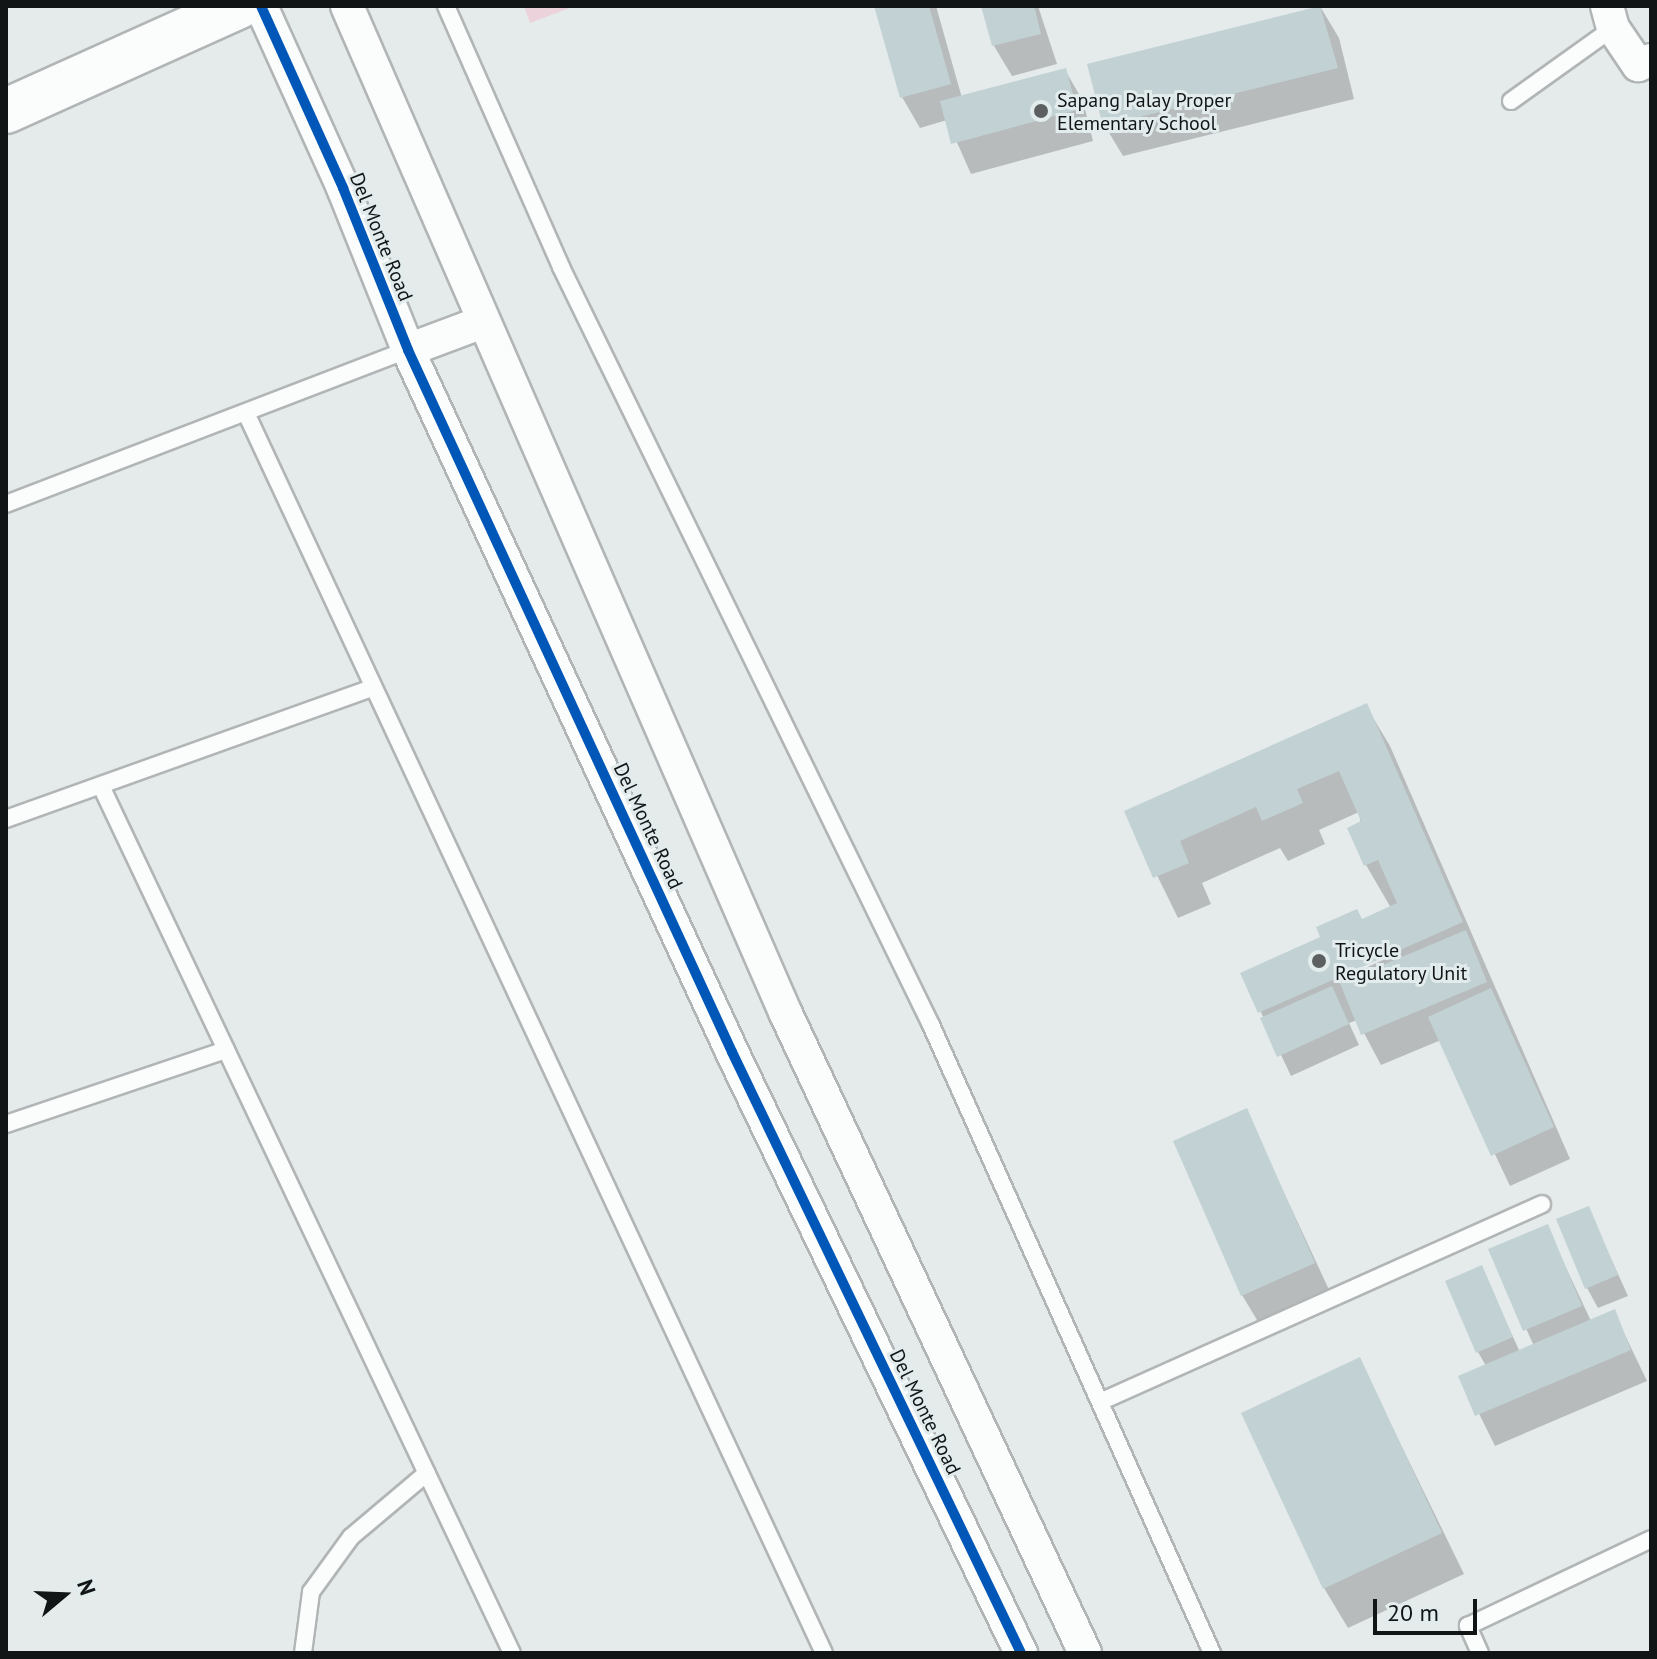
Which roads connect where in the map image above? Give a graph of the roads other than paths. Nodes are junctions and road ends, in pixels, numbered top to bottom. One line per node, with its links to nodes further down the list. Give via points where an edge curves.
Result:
1 (240, 6): 8 (main road)
2 (261, 6): 10 (street, Del Monte Road)
3 (347, 6): 9 (street)
4 (446, 6): 19 (lane, via 561,267 924,1011)
5 (1610, 17): 6 (street, via 1638,65); 7 (lane)
6 (1651, 60)
7 (1511, 101)
8 (6, 111)
9 (480, 323): 10 (street); 26 (street, via 786,1014)
10 (408, 350): 11 (lane); 25 (street, Del Monte Road, via 732,1052)
11 (246, 413): 12 (lane); 13 (lane)
12 (6, 504)
13 (371, 688): 14 (lane); 24 (lane)
14 (101, 786): 15 (lane); 16 (lane)
15 (6, 819)
16 (226, 1050): 17 (lane); 20 (lane)
17 (6, 1124)
18 (1542, 1204): 19 (lane)
19 (1102, 1401): 27 (lane)
20 (427, 1473): 22 (lane, via 351,1537 311,1592); 23 (lane)
21 (1651, 1539): 28 (lane, via 1468,1626)
22 (303, 1653)
23 (512, 1653)
24 (824, 1653)
25 (1021, 1653)
26 (1085, 1653)
27 (1212, 1653)
28 (1480, 1653)

